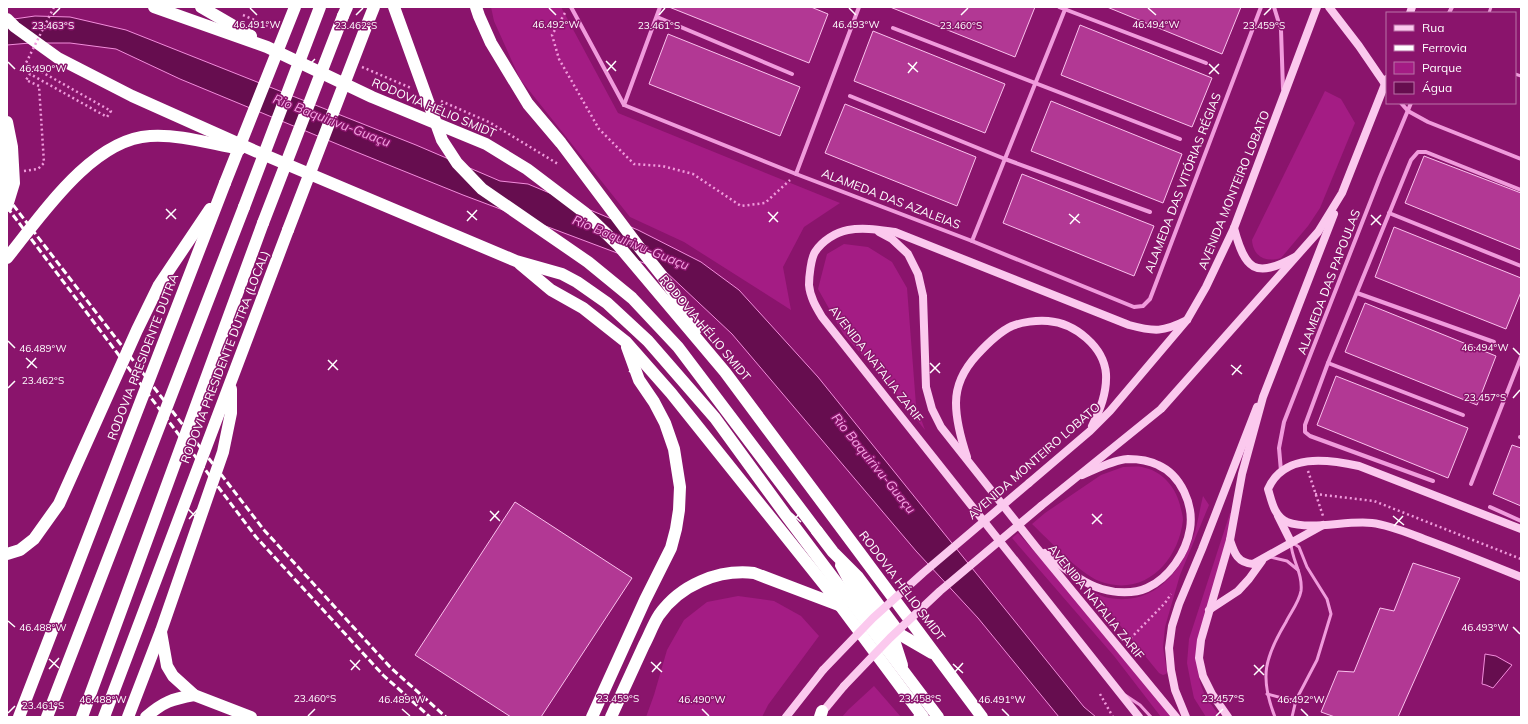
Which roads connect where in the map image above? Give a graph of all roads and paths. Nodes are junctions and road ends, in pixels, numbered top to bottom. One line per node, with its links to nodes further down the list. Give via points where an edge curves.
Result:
1 (54, 7): 44 (path, bridge, via 26,63 111,111 108,117 30,74 26,80 39,86 44,163 38,169)
2 (154, 7): 24 (highway, RODOVIA HÉLIO SMIDT)
3 (201, 7): 24 (highway)
4 (294, 7): 46 (highway, RODOVIA PRESIDENTE DUTRA, bridge)
5 (320, 7): 105 (highway, bridge)
6 (374, 7): 67 (highway, RODOVIA PRESIDENTE DUTRA (LOCAL), bridge)
7 (394, 7): 86 (highway, bridge, via 442,140 457,163 482,189 588,262 632,298 678,347)
8 (476, 7): 66 (highway, via 491,42 528,104 561,143 662,276)
9 (570, 7): 36 (street); 45 (path, via 552,35 559,59 599,129 634,164 662,166 692,174 741,206 765,203)
10 (660, 7): 20 (street)
11 (859, 7): 45 (street)
12 (1059, 7): 17 (street)
13 (1261, 7): 60 (street, ALAMEDA DAS VITÓRIAS RÉGIAS)
14 (1274, 7): 32 (street, via 1281,30)
15 (1317, 7): 32 (main road, AVENIDA MONTEIRO LOBATO)
16 (1329, 7): 29 (main road)
17 (1066, 8): 25 (street); 28 (street)
18 (345, 11): 106 (highway, bridge, via 263,223)
19 (238, 13): 23 (path)
20 (657, 16): 27 (street); 36 (street)
21 (7, 19): 40 (highway, via 58,58 132,96)
22 (893, 28): 28 (street)
23 (281, 32)
24 (267, 47): 66 (highway, RODOVIA HÉLIO SMIDT, via 372,97 486,144 527,169 585,213 618,245)
25 (1206, 63)
26 (361, 67): 30 (path)
27 (792, 74)
28 (1035, 83): 39 (street); 41 (street)
29 (1386, 83): 48 (main road)
30 (411, 88)
31 (850, 96): 41 (street)
32 (1283, 98): 52 (main road, AVENIDA MONTEIRO LOBATO)
33 (439, 101): 43 (path, via 489,122)
34 (1402, 104): 37 (street)
35 (1411, 104): 37 (street, ALAMEDA DAS PAPOULAS)
36 (624, 105): 45 (street, ALAMEDA DAS AZALEIAS)
37 (1408, 111): 42 (street, via 1428,122); 73 (street, ALAMEDA DAS PAPOULAS, via 1284,422 1279,448)
38 (7, 122): 44 (highway)
39 (1180, 139)
40 (256, 151): 56 (highway, via 181,137 148,136 133,139 96,157 81,170); 57 (highway)
41 (1005, 159): 50 (street); 54 (street)
42 (1521, 159)
43 (558, 164)
44 (13, 170): 49 (highway, via 14,183)
45 (796, 174): 54 (street, ALAMEDA DAS AZALEIAS)
46 (223, 188): 87 (highway, via 159,285 59,504 34,539 20,550); 104 (highway, RODOVIA PRESIDENTE DUTRA)
47 (1521, 190): 51 (street, via 1426,152 1418,152 1411,160)
48 (1342, 193): 55 (main road, via 1318,232); 68 (main road)
49 (7, 206)
50 (1150, 212)
51 (1389, 213): 58 (street); 59 (street)
52 (1234, 228): 55 (main road, via 1246,260 1261,269 1271,268); 61 (main road, AVENIDA MONTEIRO LOBATO)
53 (872, 229): 61 (main road, via 895,232 1129,325 1157,331 1171,328); 72 (main road, AVENIDA NATALIA ZARIF, via 892,239 908,254 918,274 923,296 926,387 932,409 941,427); 98 (main road, AVENIDA NATALIA ZARIF, via 848,230 831,236 815,252 809,286 814,303)
54 (972, 241): 60 (street, ALAMEDA DAS AZALEIAS, via 1134,307 1143,306)
55 (1301, 253): 74 (main road, via 1161,409)
56 (7, 258)
57 (516, 261): 62 (highway, via 551,290 583,308); 97 (highway, via 562,274 577,282 607,303 648,341 714,418)
58 (1521, 266)
59 (1357, 293): 63 (street); 65 (street)
60 (1150, 299)
61 (1187, 320): 70 (main road, AVENIDA MONTEIRO LOBATO, via 1110,412)
62 (626, 342): 92 (highway, via 671,393); 111 (highway, via 639,380 665,423 674,449 680,487 679,510 671,548)
63 (1494, 342)
64 (1521, 357): 76 (street)
65 (1328, 363): 69 (street); 75 (street, via 1305,425 1305,432)
66 (725, 372): 95 (highway, RODOVIA HÉLIO SMIDT)
67 (230, 382): 94 (highway, via 231,413 223,452); 107 (highway, RODOVIA PRESIDENTE DUTRA (LOCAL))
68 (1263, 397): 83 (main road, via 1242,474); 122 (main road, via 1255,410 1172,626 1169,648 1171,670 1175,690)
69 (1463, 415)
70 (1090, 431): 72 (main road, via 1105,392 1106,374 1102,357 1081,334 1065,325 1048,321 1012,326 994,337 980,351 966,367 959,384 957,419); 114 (main road, AVENIDA MONTEIRO LOBATO, bridge, via 873,618 823,670)
71 (1307, 461): 73 (main road); 77 (path); 82 (main road, via 1326,460 1359,466)
72 (969, 463): 85 (main road, AVENIDA NATALIA ZARIF)
73 (1281, 471): 79 (main road, via 1272,480 1268,489)
74 (1074, 478): 85 (main road, via 1128,459 1148,461 1170,473 1185,493 1190,510 1190,528 1178,560 1162,578 1146,588 1117,592 1088,584); 103 (main road, bridge, via 940,591 890,638)
75 (1432, 481)
76 (1472, 484)
77 (1315, 494): 81 (path); 89 (path, via 1374,501)
78 (1490, 508): 80 (street)
79 (1278, 516): 81 (main road, via 1295,524); 84 (main road)
80 (1521, 520)
81 (1326, 524): 84 (main road); 91 (main road, via 1367,523 1387,527)
82 (1521, 530)
83 (1230, 540): 88 (main road, via 1236,555 1244,563 1253,564); 93 (main road)
84 (1291, 542): 88 (main road); 90 (lane); 102 (lane, via 1299,547 1307,567 1327,598 1331,614 1317,660)
85 (1036, 547): 121 (main road, AVENIDA NATALIA ZARIF)
86 (834, 552): 95 (highway, via 858,577 901,635); 97 (highway, via 851,584 894,640)
87 (7, 554)
88 (1265, 558): 90 (lane, via 1287,561); 93 (main road, via 1238,591)
89 (1521, 559)
90 (1300, 572): 100 (lane, via 1302,586 1299,598 1276,638 1268,659 1265,673)
91 (1521, 577)
92 (841, 606): 96 (highway, via 754,573 717,575 690,586 671,600 658,616); 115 (highway)
93 (1209, 610): 123 (main road, via 1199,658 1203,676)
94 (161, 631): 101 (highway, via 167,666 173,676); 108 (highway)
95 (936, 655): 117 (highway, RODOVIA HÉLIO SMIDT)
96 (634, 666): 112 (highway); 113 (highway)
97 (906, 675): 116 (highway)
98 (1117, 689): 119 (main road, AVENIDA NATALIA ZARIF); 120 (lane, via 1140,705)
99 (1100, 694): 118 (path)
100 (1267, 694): 102 (lane, via 1286,700); 124 (lane)
101 (194, 695): 109 (highway, via 167,701); 110 (highway)
102 (1296, 700): 125 (lane)
103 (820, 715)
104 (19, 717)
105 (47, 717)
106 (82, 717)
107 (104, 717)
108 (128, 717)
109 (146, 717)
110 (251, 717)
111 (592, 717)
112 (611, 717)
113 (618, 717)
114 (786, 717)
115 (924, 717)
116 (938, 717)
117 (982, 717)
118 (1113, 717)
119 (1139, 717)
120 (1151, 717)
121 (1176, 717)
122 (1186, 717)
123 (1228, 717)
124 (1275, 717)
125 (1292, 717)

